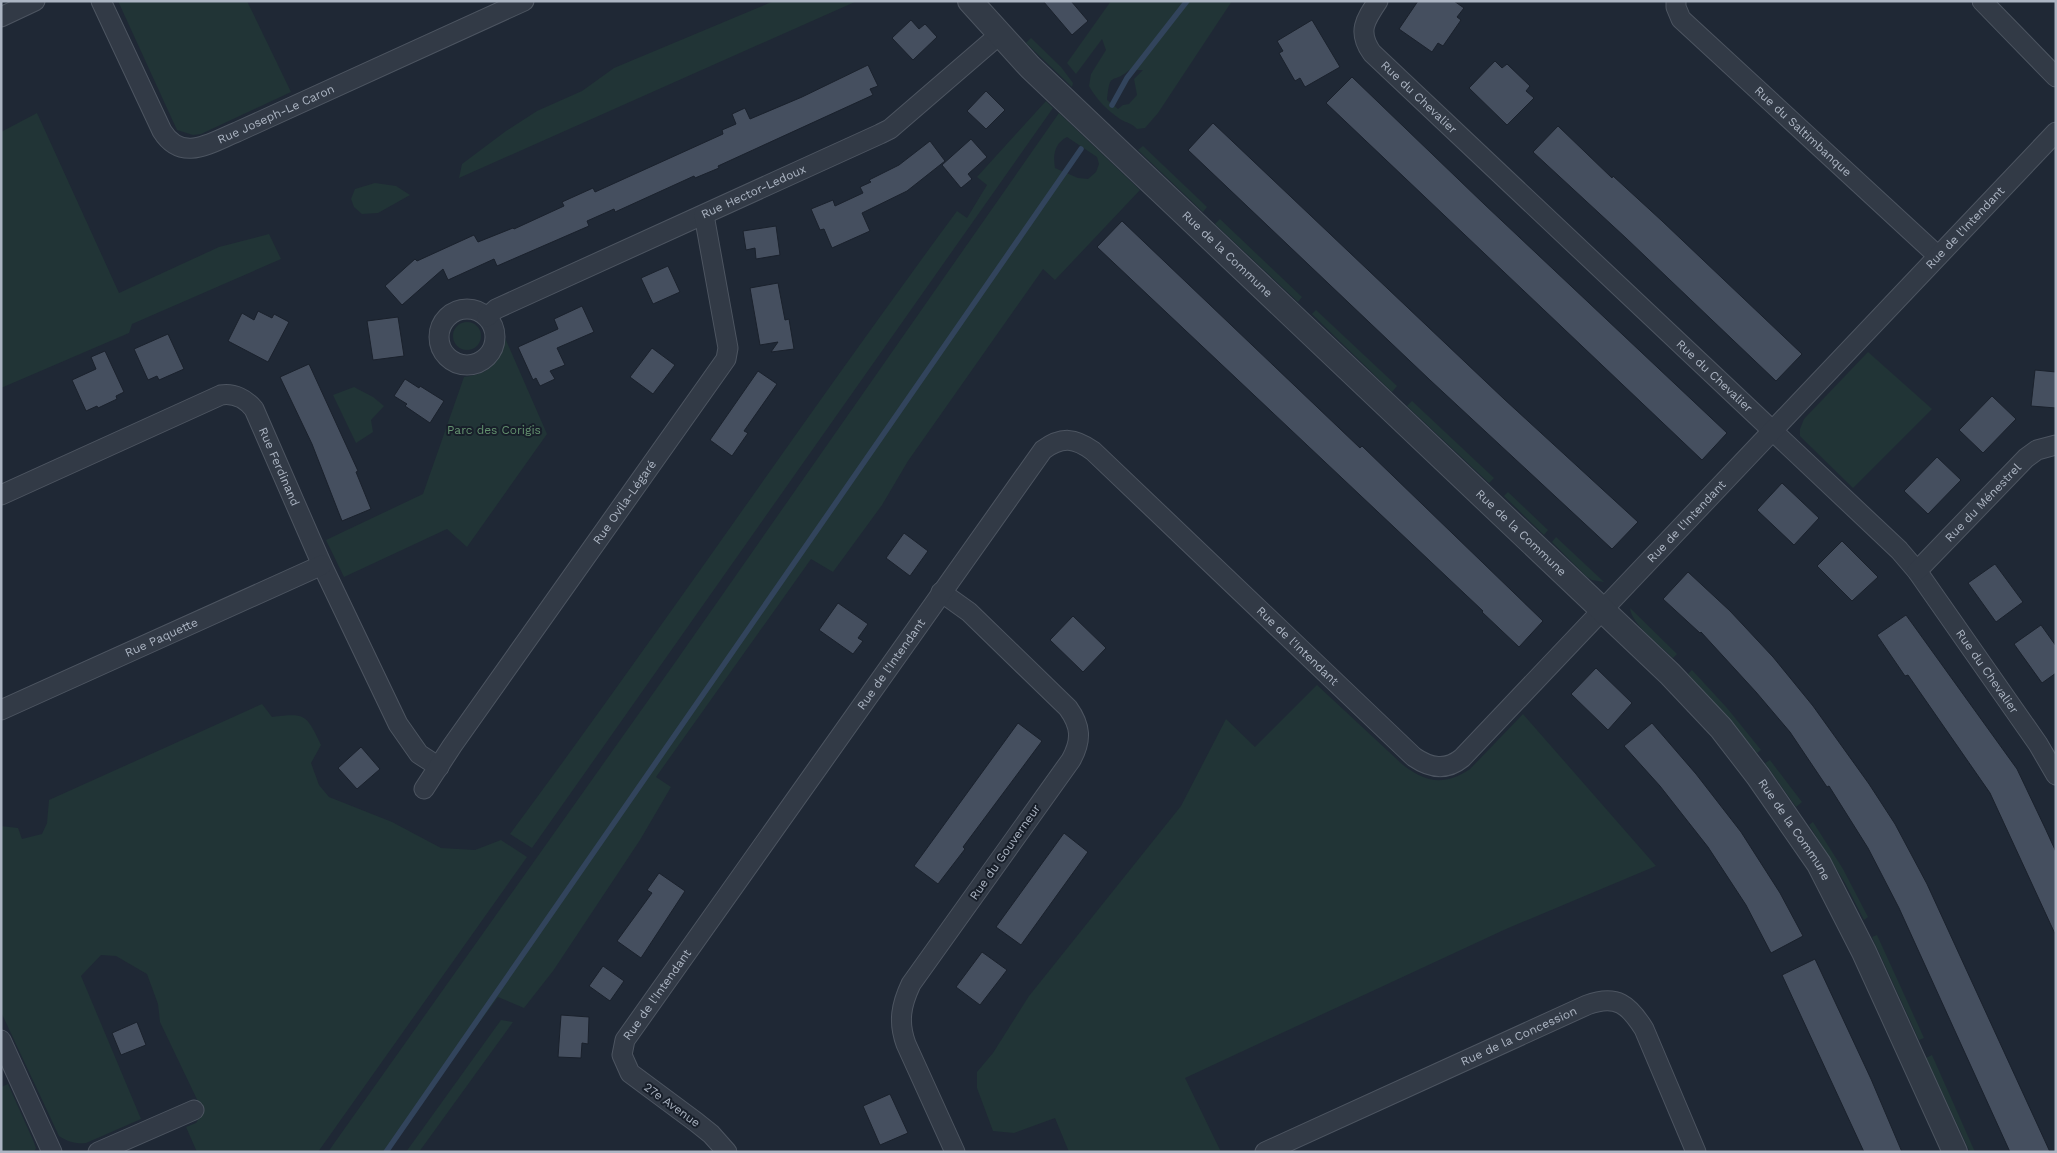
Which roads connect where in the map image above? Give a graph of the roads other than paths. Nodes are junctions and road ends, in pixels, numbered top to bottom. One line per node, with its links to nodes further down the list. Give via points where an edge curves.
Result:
1 (35, 1): 8 (street)
2 (101, 1): 3 (street, Rue Joseph-Le Caron, via 162,131 175,146 187,149 205,146 237,132)
3 (524, 1)
4 (970, 1): 9 (street, Rue de la Commune)
5 (1378, 1): 15 (street, Rue du Chevalier, via 1366,19 1363,35 1372,52)
6 (1676, 1): 13 (street, Rue du Saltimbanque, via 1681,18)
7 (1982, 1): 10 (street)
8 (1, 17)
9 (999, 34): 12 (street, Rue Hector-Ledoux, via 890,129); 21 (street, Rue de la Commune)
10 (2056, 77)
11 (2056, 132): 13 (street, Rue de l'Intendant)
12 (704, 215): 14 (street, Rue Hector-Ledoux, via 496,309); 23 (street, Rue Ovila-Légaré, via 728,348 726,359)
13 (1938, 256): 15 (street, Rue de l'Intendant)
14 (487, 318)
15 (1774, 431): 19 (street, Rue du Chevalier); 21 (street, Rue de l'Intendant)
16 (2056, 445): 19 (street, Rue du Ménestrel, via 2037,450 2026,458)
17 (1, 495): 18 (street, Rue Ferdinand, via 216,397 225,394 235,396 254,409)
18 (322, 565): 22 (street, Rue Paquette); 23 (street, Rue Ferdinand, via 398,724 419,754)
19 (1917, 571): 24 (street, Rue du Chevalier, via 2038,744)
20 (941, 592): 21 (street, Rue de l'Intendant, via 1043,450 1058,441 1083,444 1414,757 1440,768 1462,758); 27 (street, Rue de l'Intendant, via 631,1030); 32 (street, Rue du Gouverneur, via 969,612 1068,708 1079,732 1079,742 1071,760 911,984 901,1009 901,1030 906,1044)
21 (1603, 610): 35 (street, Rue de la Commune, via 1721,728 1819,864 1864,952)
22 (1, 710)
23 (439, 767): 25 (street, Rue Ovila-Légaré)
24 (2056, 775)
25 (424, 789)
26 (1, 1040): 29 (street)
27 (622, 1055): 31 (street, 27e Avenue, via 630,1073 711,1134)
28 (194, 1110): 30 (street)
29 (52, 1152)
30 (98, 1152)
31 (727, 1152)
32 (955, 1152)
33 (1265, 1152): 34 (street, Rue de la Concession, via 1587,1005 1606,1000 1627,1006 1644,1030)
34 (1696, 1152)
35 (1955, 1152)

